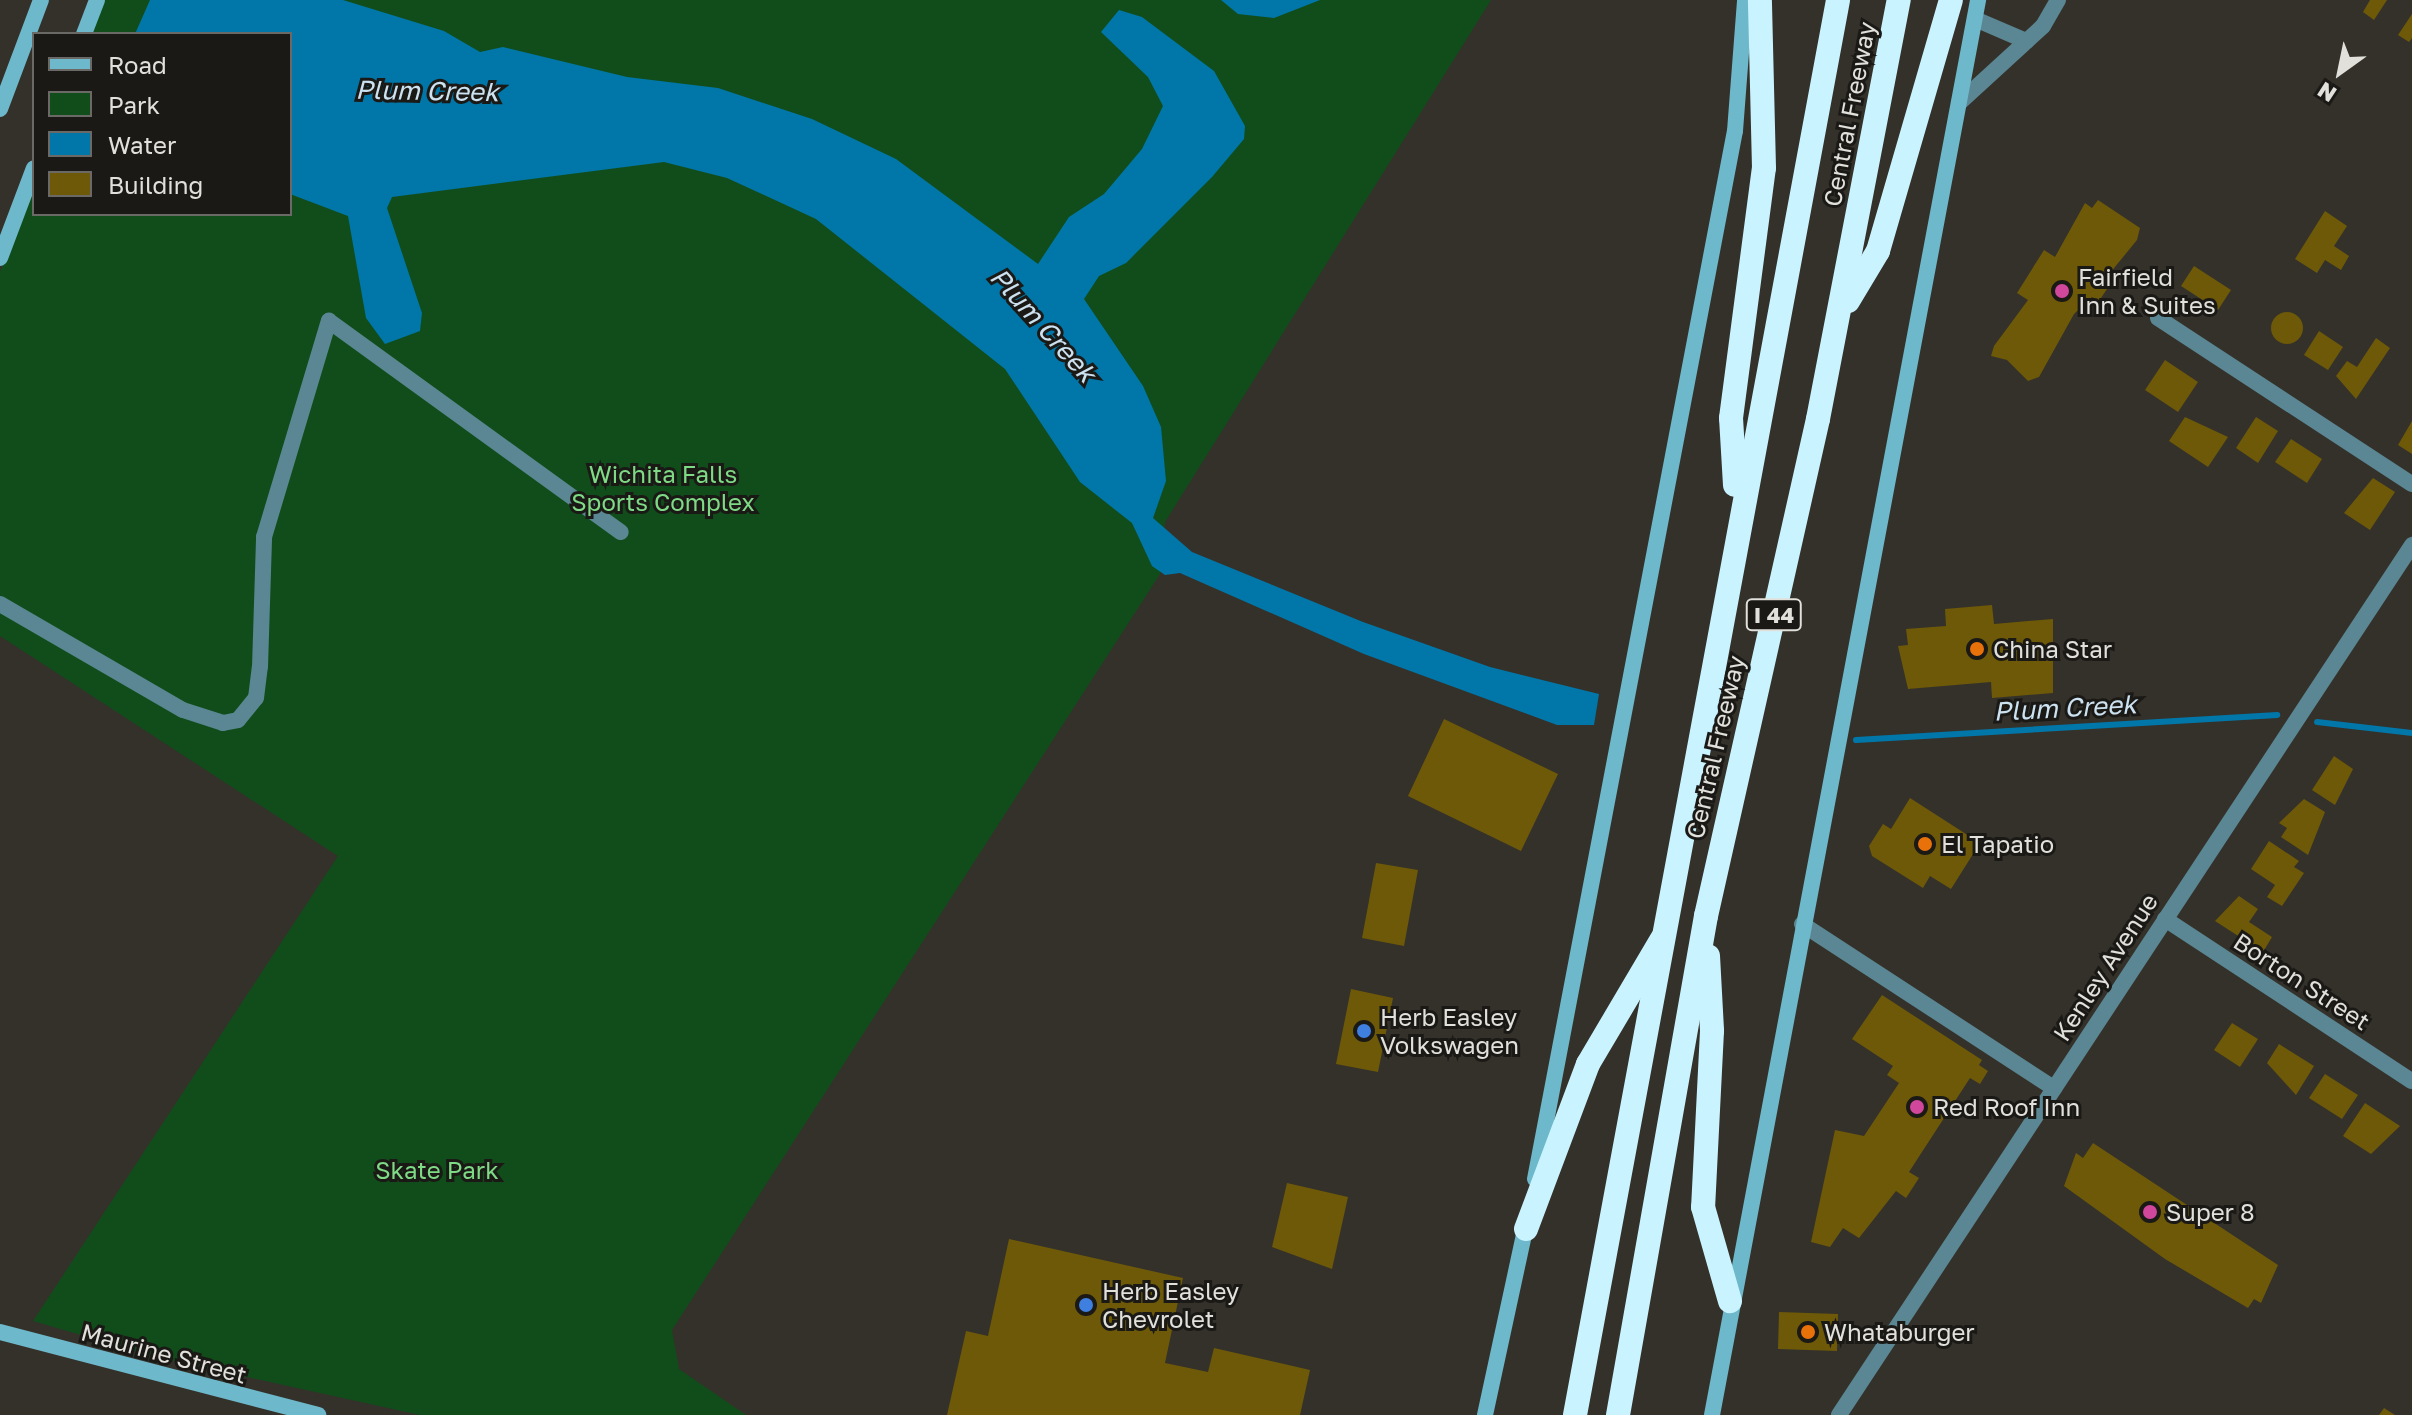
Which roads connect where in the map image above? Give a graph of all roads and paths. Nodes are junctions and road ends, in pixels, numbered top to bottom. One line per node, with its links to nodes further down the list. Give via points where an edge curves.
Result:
1 (41, 0): 14 (main road)
2 (97, 0): 11 (main road)
3 (1745, 0): 30 (main road, via 1735,131)
4 (1760, 0): 20 (highway, via 1764,168 1731,418)
5 (1838, 0): 20 (highway, Central Freeway / I 44)
6 (1899, 0): 17 (highway, Central Freeway / I 44)
7 (1951, 0): 17 (highway, via 1878,251)
8 (1978, 0): 10 (main road)
9 (2058, 0): 12 (street)
10 (1975, 19): 12 (street); 13 (main road)
11 (85, 32)
12 (2026, 41): 13 (street)
13 (1959, 103): 27 (main road)
14 (0, 109)
15 (32, 173): 16 (main road)
16 (0, 258)
17 (1840, 313): 24 (highway, Central Freeway / I 44)
18 (2158, 318): 19 (street)
19 (2412, 484)
20 (1737, 523): 26 (highway, Central Freeway / I 44)
21 (621, 532): 23 (street, via 329,321 264,537 256,698 238,720 223,723 183,710)
22 (2412, 545): 25 (street, Kenley Avenue)
23 (0, 604)
24 (1706, 916): 31 (highway, via 1712,1031 1703,1207); 36 (highway, Central Freeway / I 44)
25 (2165, 919): 28 (street, Borton Street); 29 (street, Kenley Avenue)
26 (1671, 923): 30 (highway, via 1588,1064); 35 (highway, Central Freeway / I 44)
27 (1802, 924): 29 (street); 31 (main road)
28 (2412, 1081)
29 (2054, 1088): 38 (street, Kenley Avenue)
30 (1526, 1229): 34 (main road)
31 (1730, 1301): 37 (main road)
32 (0, 1332): 33 (main road, Maurine Street)
33 (318, 1415)
34 (1485, 1415)
35 (1575, 1415)
36 (1618, 1415)
37 (1712, 1415)
38 (1839, 1415)

